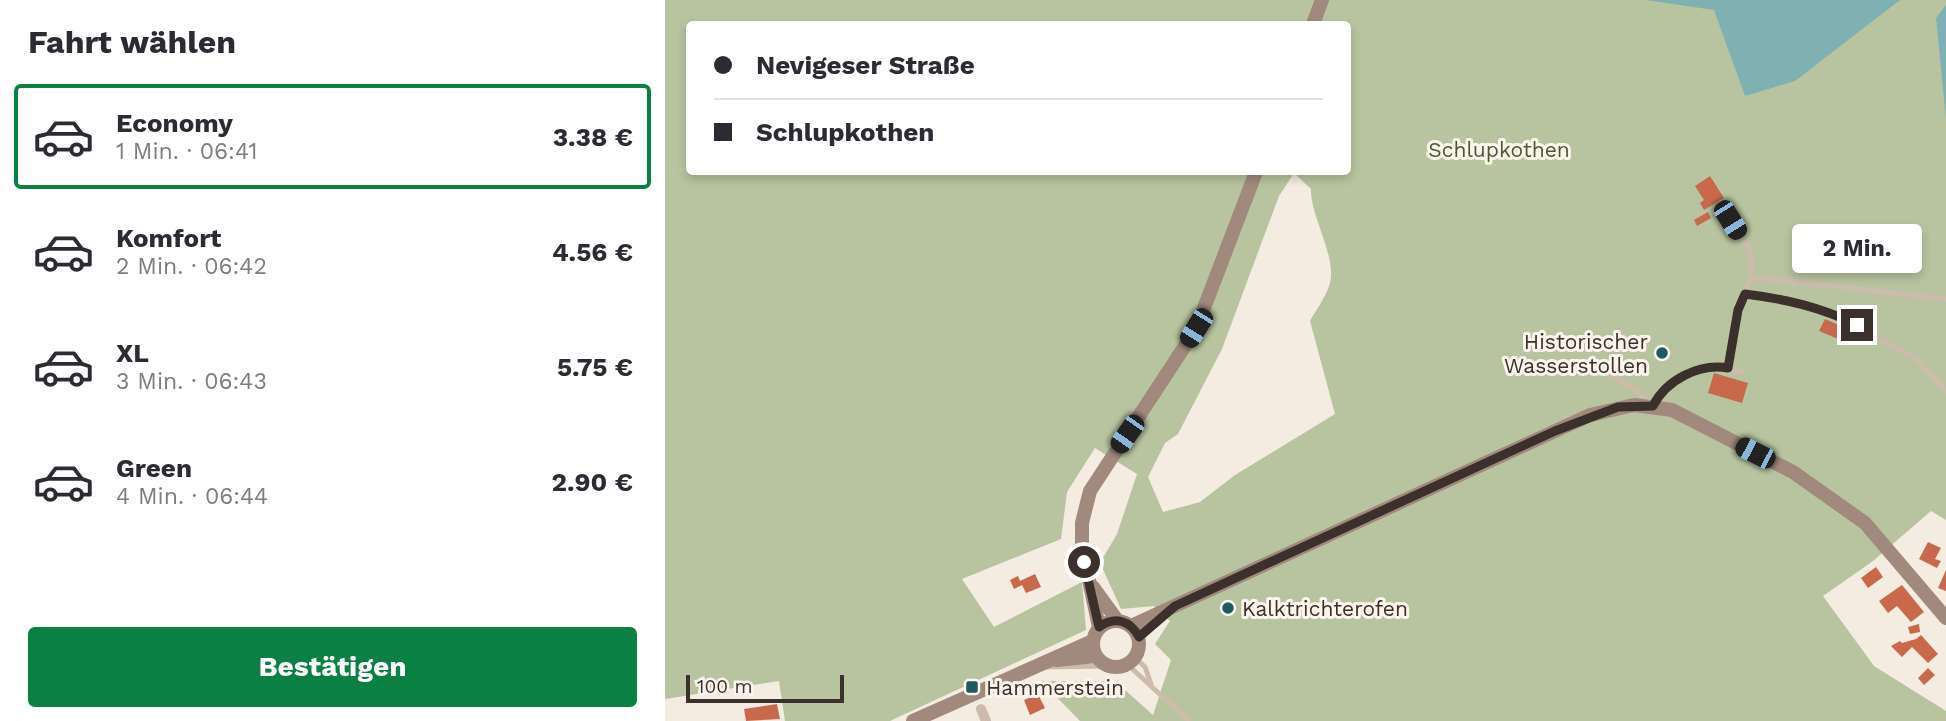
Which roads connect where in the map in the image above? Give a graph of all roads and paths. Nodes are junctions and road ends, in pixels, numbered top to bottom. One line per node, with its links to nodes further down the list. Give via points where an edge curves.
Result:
1 (1322, 0): 2 (main road)
2 (1314, 21)
3 (1256, 175): 13 (main road, via 1196,328 1090,491 1082,523 1087,577)
4 (1720, 203): 5 (lane, via 1751,253)
5 (1751, 277): 6 (lane); 7 (lane)
6 (1745, 294): 9 (lane); 11 (lane, via 1832,313 1918,360)
7 (1946, 299)
8 (1590, 359): 12 (lane)
9 (1728, 368): 10 (lane); 12 (lane, via 1690,373 1664,390)
10 (1743, 372)
11 (1946, 391)
12 (1653, 406): 14 (main road, via 1697,421 1793,472 1844,506 1865,523); 15 (main road, via 1618,407 1590,415 1175,606)
13 (1093, 592): 15 (main road); 16 (main road)
14 (1946, 618)
15 (1125, 624): 16 (main road); 19 (main road)
16 (1099, 625): 17 (main road)
17 (1093, 641): 18 (main road); 20 (main road)
18 (1096, 656): 20 (main road); 21 (main road)
19 (1131, 661): 21 (main road); 22 (lane); 22 (lane, via 1145,667)
20 (1040, 664): 21 (lane); 24 (main road)
21 (1109, 666)
22 (1151, 684): 26 (lane)
23 (981, 709): 25 (street)
24 (913, 721)
25 (986, 721)
26 (1189, 721)

